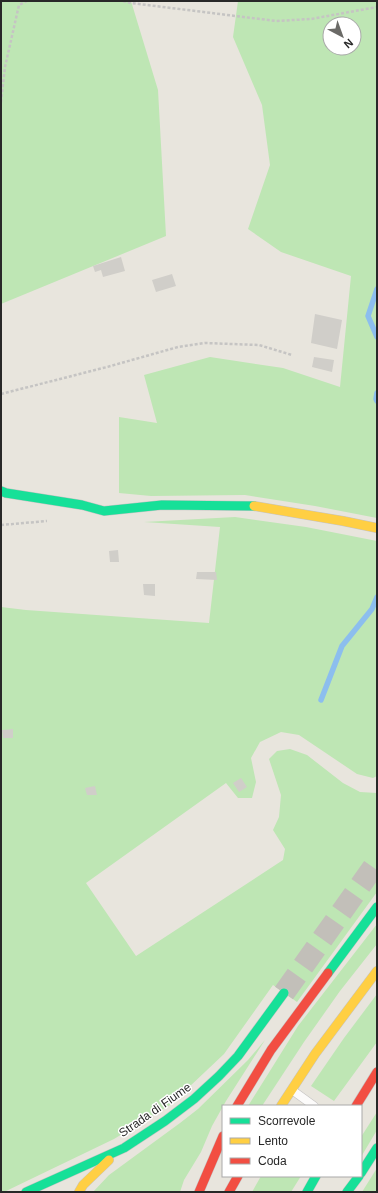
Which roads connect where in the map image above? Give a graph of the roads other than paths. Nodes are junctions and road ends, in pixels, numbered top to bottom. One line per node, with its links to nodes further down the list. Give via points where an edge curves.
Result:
1 (1, 491): 2 (main road, via 104,511 162,505 254,506)
2 (377, 528)
3 (377, 907): 8 (main road, via 271,1050)
4 (377, 971): 7 (main road, via 340,1018)
5 (284, 993): 13 (main road, Strada di Fiume, via 253,1037 219,1076 165,1122)
6 (377, 1072): 11 (main road)
7 (291, 1089): 9 (main road); 10 (lane)
8 (238, 1105)
9 (282, 1105)
10 (313, 1105)
11 (357, 1105)
12 (222, 1138): 21 (main road)
13 (124, 1148): 19 (main road, Strada di Fiume); 20 (main road, via 83,1185)
14 (377, 1148): 15 (main road)
15 (362, 1171)
16 (237, 1177): 22 (main road)
17 (315, 1177): 23 (main road)
18 (358, 1177): 24 (main road)
19 (26, 1192)
20 (79, 1192)
21 (199, 1192)
22 (228, 1192)
23 (307, 1192)
24 (347, 1192)

